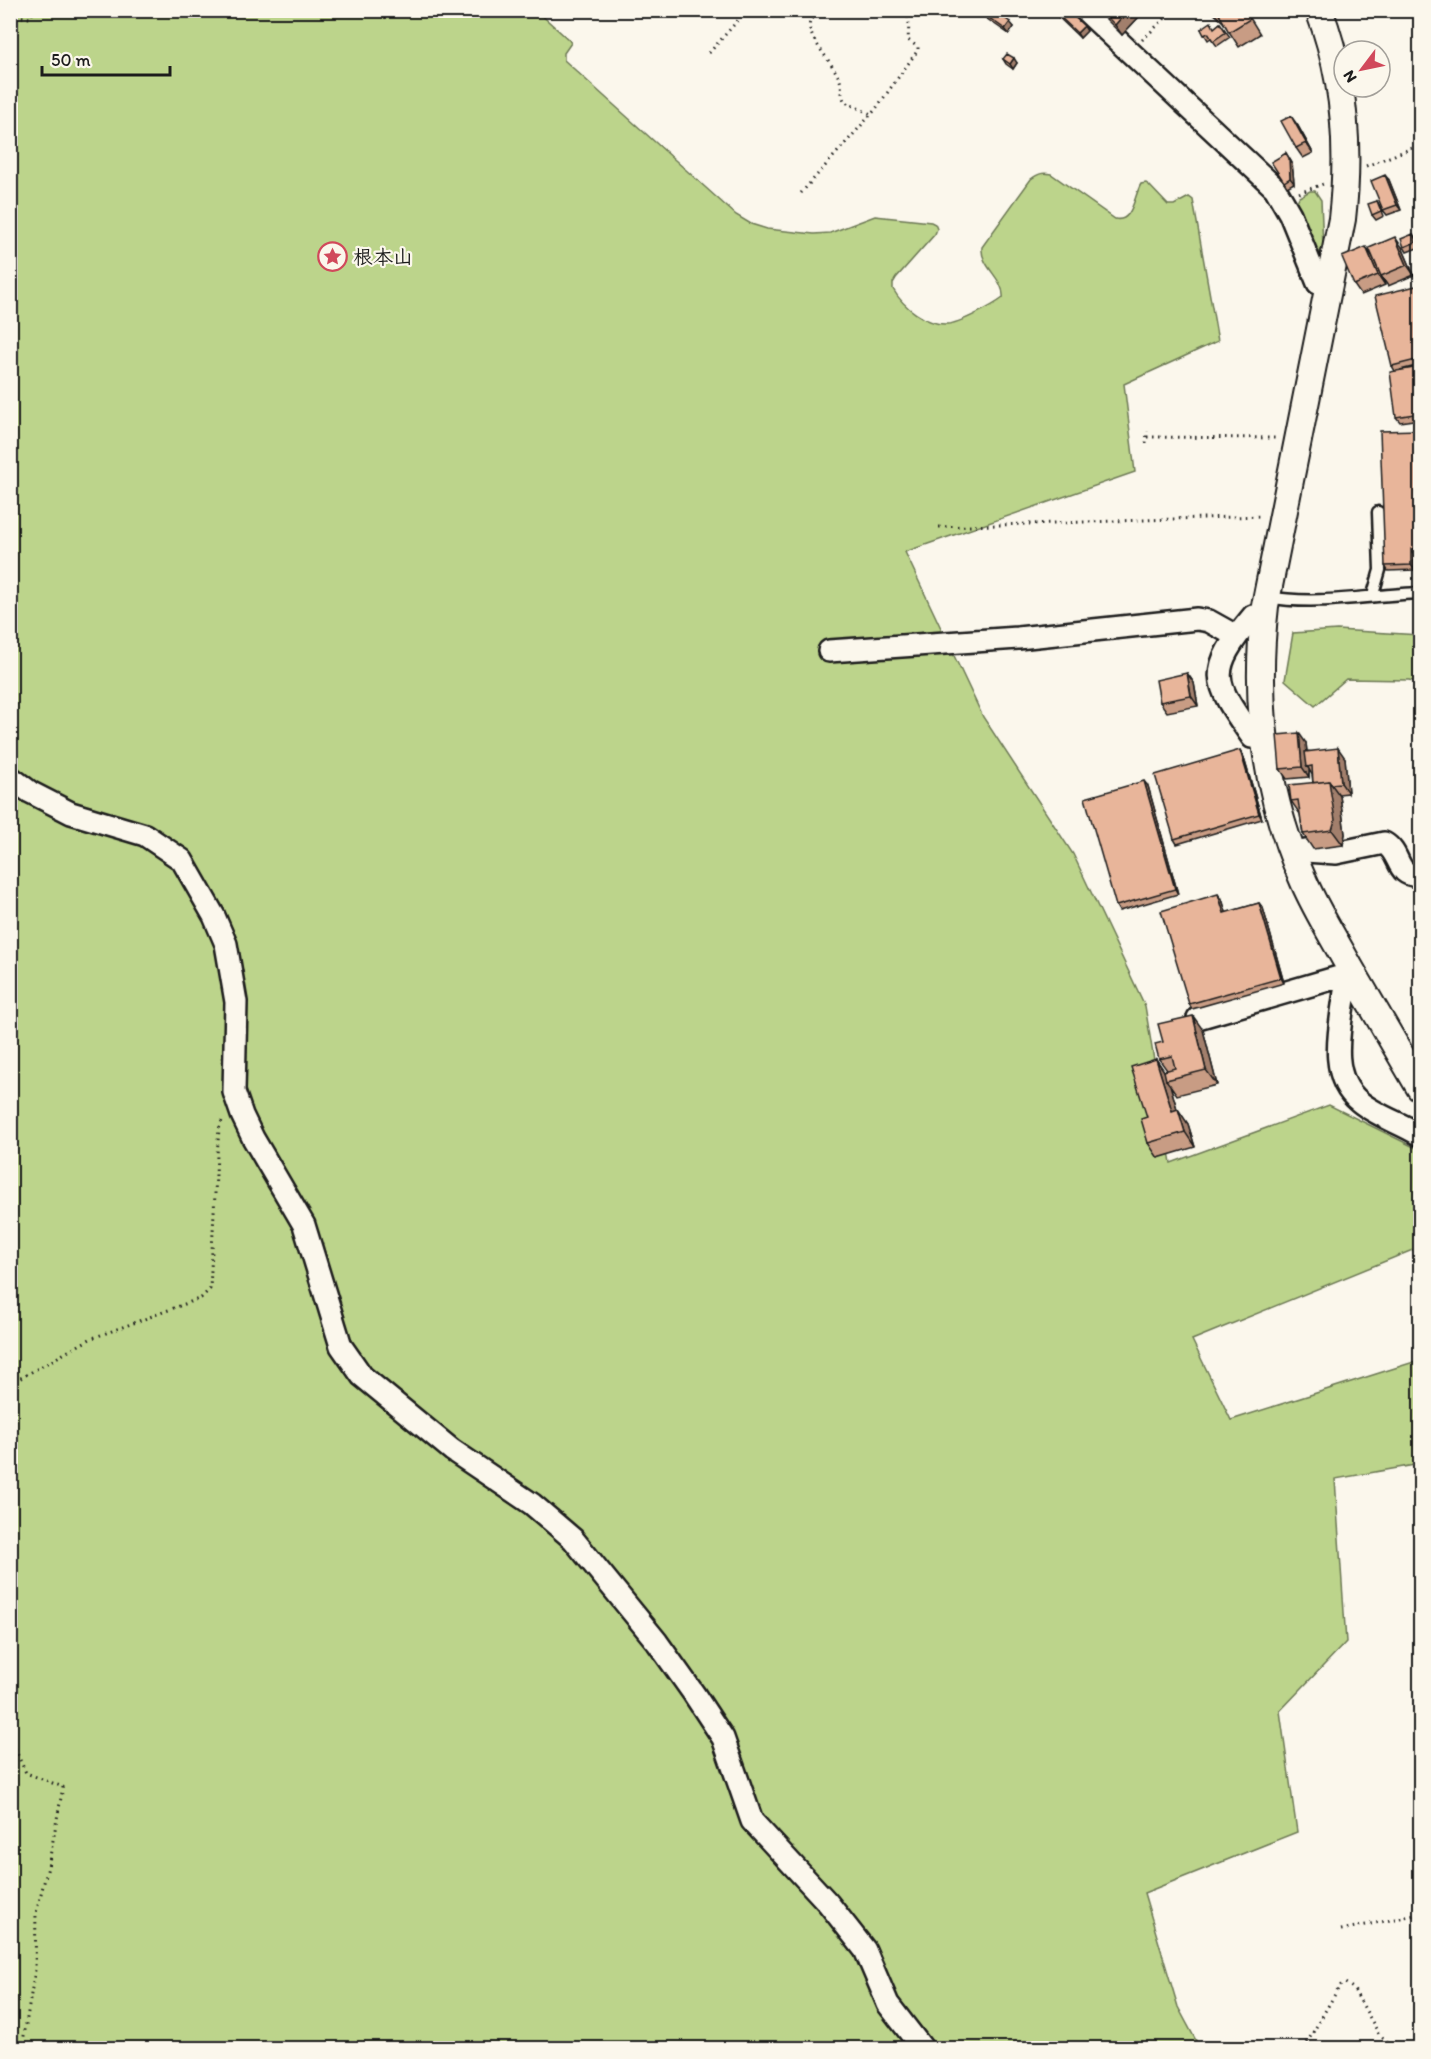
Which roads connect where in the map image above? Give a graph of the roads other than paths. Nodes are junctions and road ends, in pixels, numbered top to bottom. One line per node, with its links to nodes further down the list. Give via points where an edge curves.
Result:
1 (1085, 10): 3 (street, via 1265,177 1284,200 1318,284)
2 (1319, 10): 3 (street, via 1340,84 1345,132 1342,219)
3 (1328, 286): 7 (street)
4 (1378, 512): 6 (lane, via 1380,570)
5 (1420, 593): 6 (lane)
6 (1375, 596): 7 (lane, via 1283,600)
7 (1265, 607): 8 (street); 10 (street, via 1260,684)
8 (1236, 636): 9 (street, via 1209,621 1197,620); 10 (street, via 1221,664 1221,689 1252,737)
9 (829, 651)
10 (1264, 736): 12 (street, via 1272,786)
11 (10, 777): 18 (street, via 71,813 145,835 182,860 226,944 236,1002 234,1092 253,1138 304,1225 341,1346 362,1376 452,1450 532,1504 579,1546 657,1642 723,1738 752,1821 828,1903 865,1950 888,2004)
12 (1293, 855): 13 (street, via 1305,851 1336,853 1384,843 1390,846 1406,873); 14 (street)
13 (1420, 875)
14 (1347, 973): 15 (street); 16 (street); 17 (street, via 1338,1050 1346,1087 1359,1101)
15 (1198, 1018)
16 (1420, 1088)
17 (1420, 1135)
18 (922, 2049)

